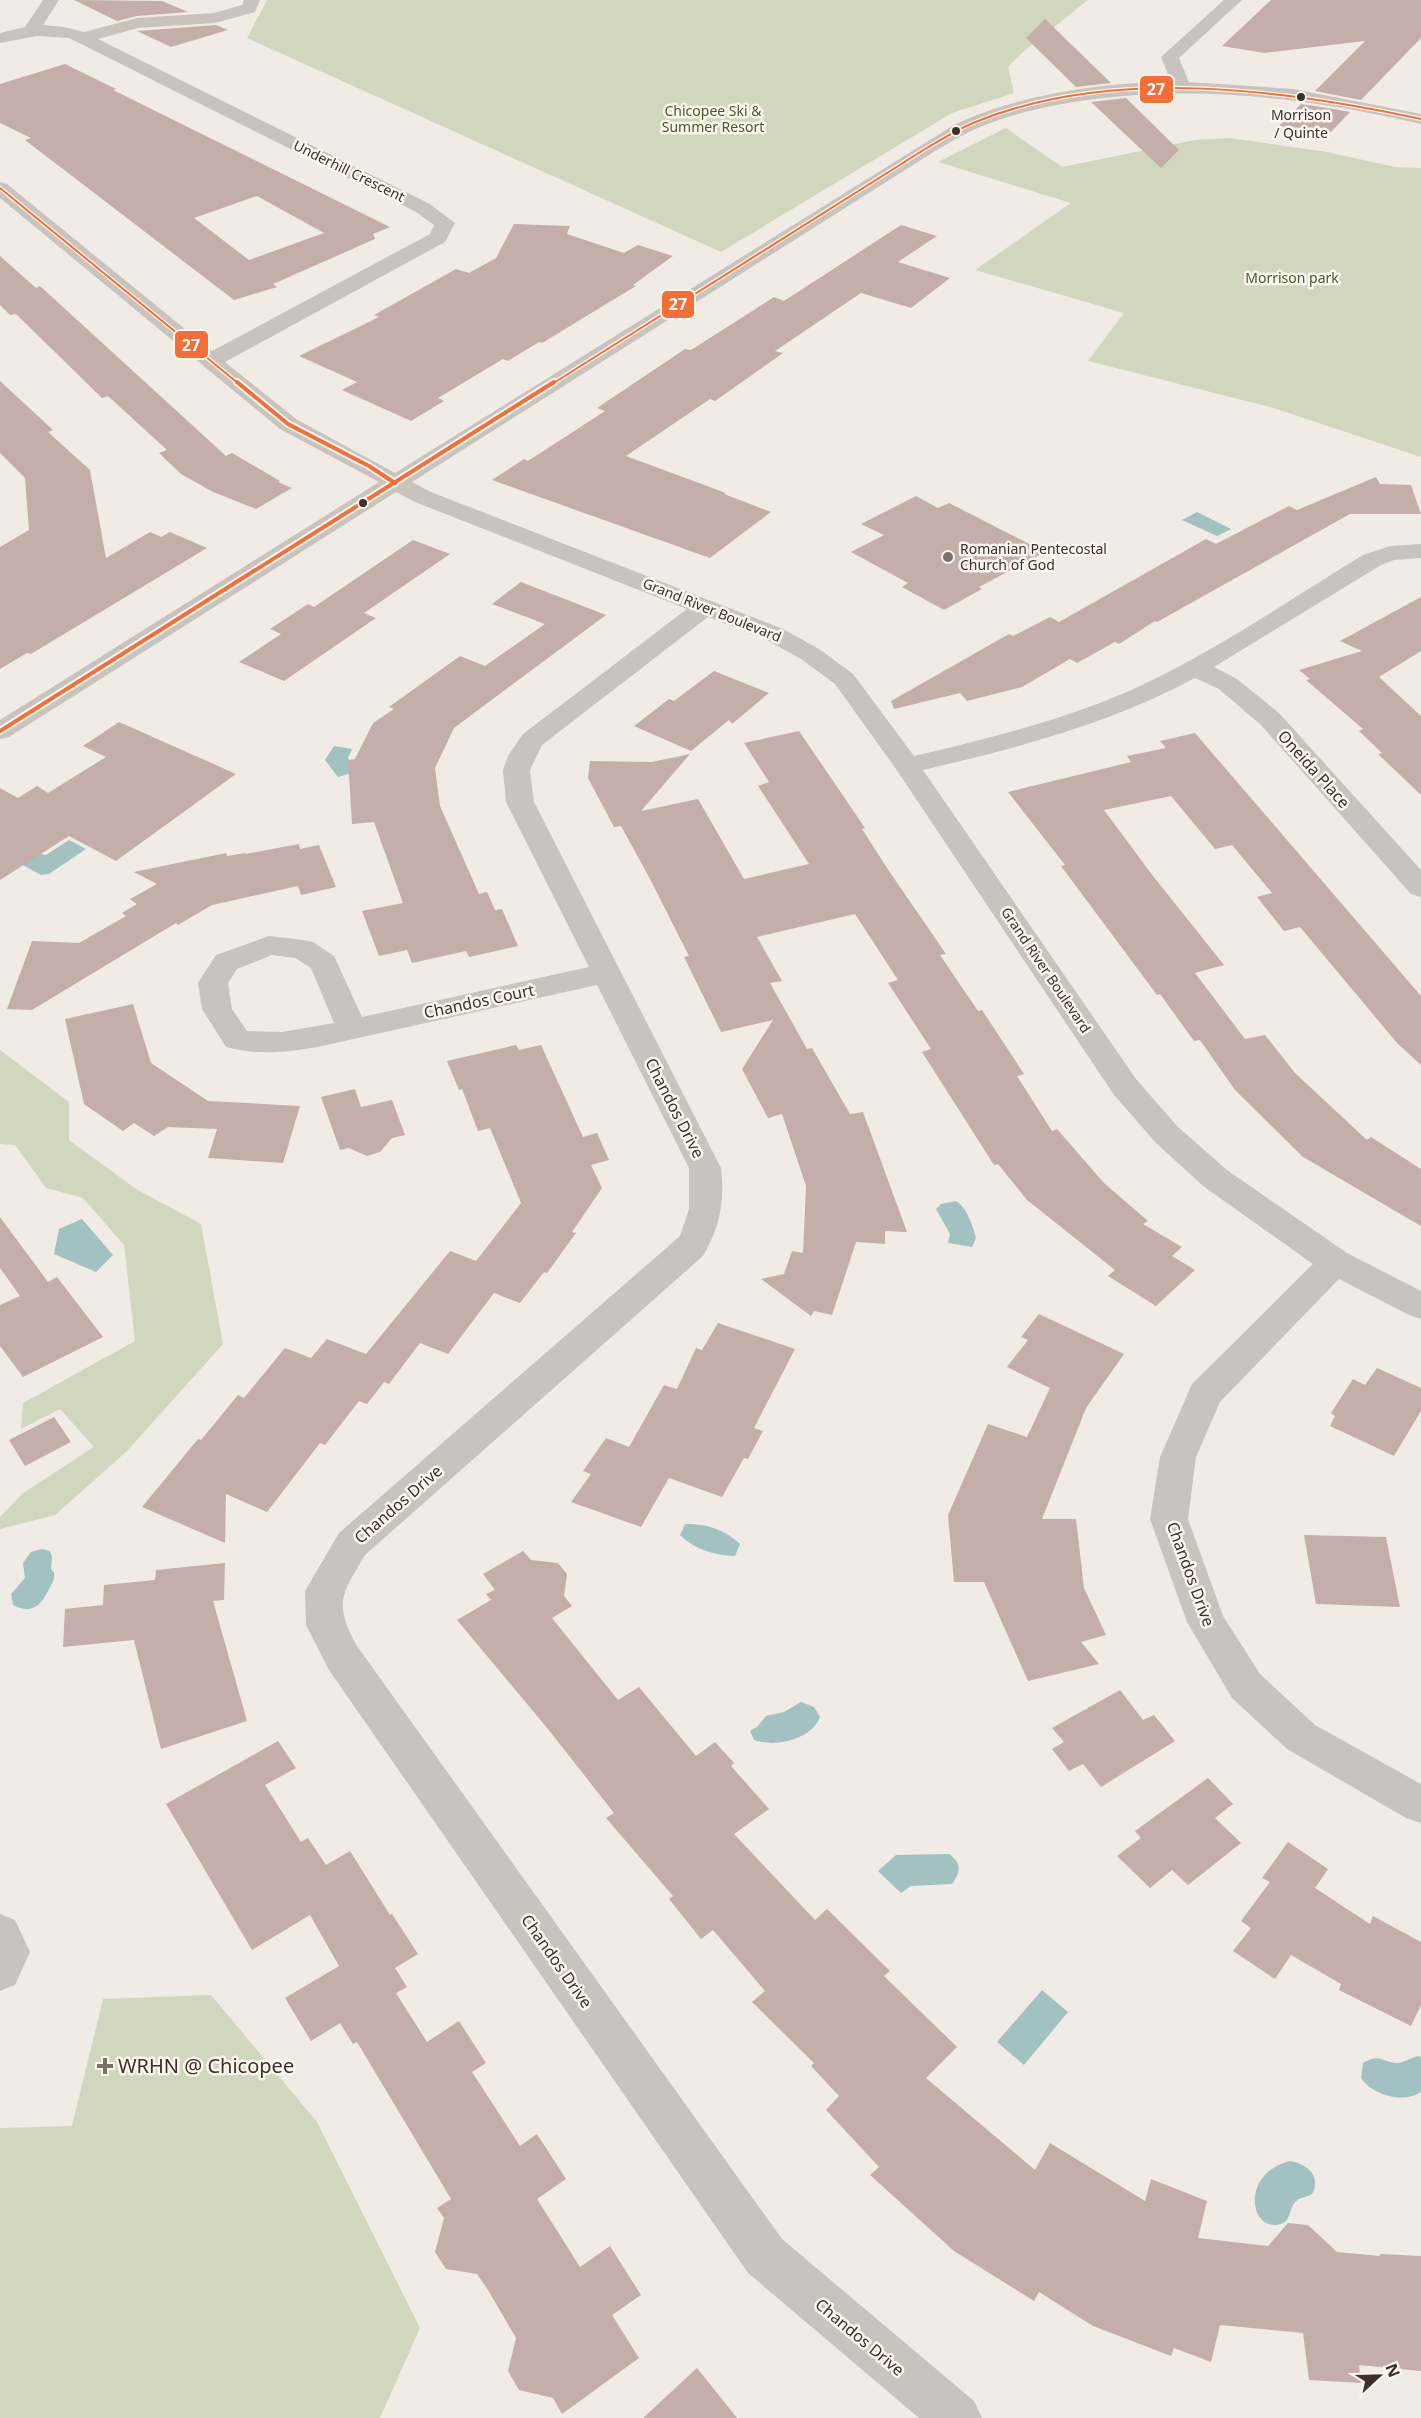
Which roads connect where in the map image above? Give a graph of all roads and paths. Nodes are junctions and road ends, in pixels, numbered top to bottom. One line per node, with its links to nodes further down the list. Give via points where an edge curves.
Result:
1 (51, 0): 6 (street)
2 (252, 0): 5 (street, via 249,8 215,18)
3 (1233, 0): 9 (street, via 1170,57)
4 (146, 8): 5 (street)
5 (137, 23): 8 (street)
6 (32, 30): 7 (street, Underhill Crescent); 8 (street, Underhill Crescent, via 63,31)
7 (0, 38)
8 (82, 38): 12 (street, Underhill Crescent, via 423,208 445,223 438,238)
9 (1182, 87): 10 (street, via 1291,92); 13 (street, via 1058,99 1004,112 958,130)
10 (1413, 111)
11 (0, 188): 12 (street, Grand River Boulevard)
12 (212, 360): 13 (street, Grand River Boulevard, via 288,423)
13 (395, 483): 15 (street, Grand River Boulevard); 17 (street)
14 (1421, 551): 16 (street, via 1390,553 1372,560)
15 (706, 606): 18 (street, Grand River Boulevard, via 774,634 844,679); 20 (street, Chandos Drive, via 532,740 519,759 514,779 520,802)
16 (1194, 667): 18 (street, via 1082,718 1022,738); 19 (street, Oneida Place, via 1228,684 1270,719)
17 (0, 731)
18 (907, 766): 22 (street, Grand River Boulevard, via 1125,1087 1167,1135 1215,1178)
19 (1421, 888)
20 (606, 973): 21 (street, Chandos Court); 27 (street, Chandos Drive, via 705,1168 709,1200 704,1223 691,1247 352,1544 324,1591 326,1625 343,1658 765,2256)
21 (352, 1029): 21 (street, Chandos Court, via 324,963 303,949 268,945 226,962 213,983 217,1009 237,1040 268,1044)
22 (1335, 1263): 23 (street, Grand River Boulevard); 24 (street, Chandos Drive, via 1205,1394 1178,1457 1169,1519 1206,1622 1246,1686 1301,1737)
23 (1421, 1306)
24 (1421, 1805)
25 (0, 1934): 26 (street, via 8,1952)
26 (0, 1971)
27 (957, 2418)

